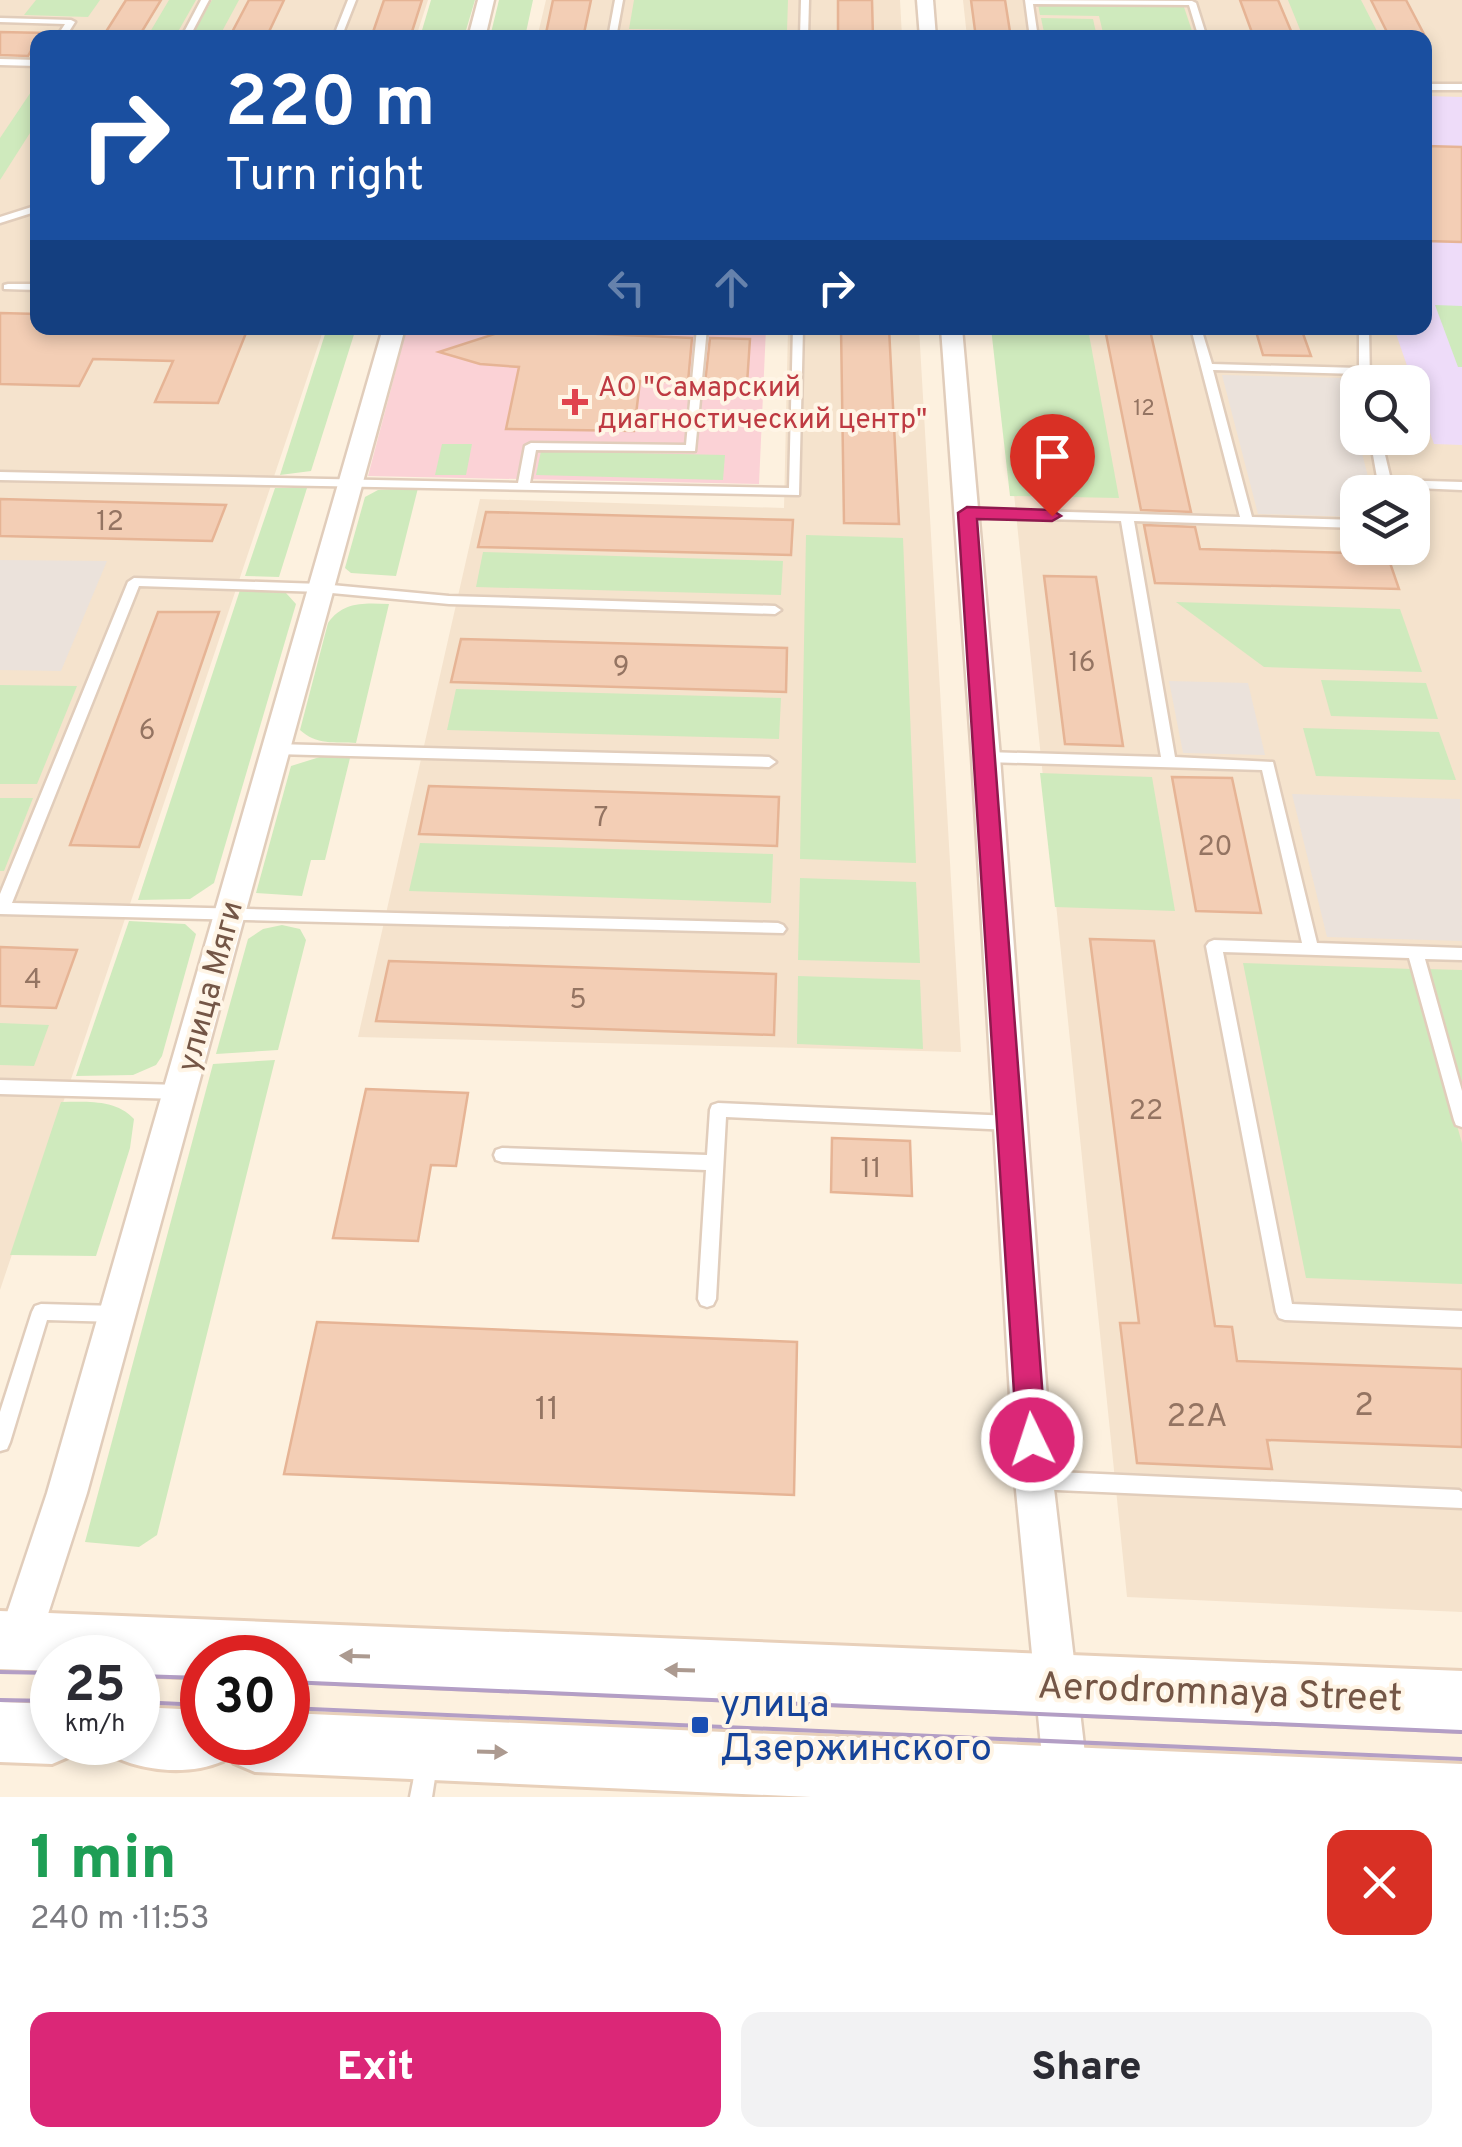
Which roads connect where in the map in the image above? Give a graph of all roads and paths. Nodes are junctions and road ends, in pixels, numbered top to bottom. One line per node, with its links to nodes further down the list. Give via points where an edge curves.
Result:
1 (205, 0): 9 (lane)
2 (352, 0): 10 (lane)
3 (486, 0): 11 (street)
4 (619, 0): 12 (lane)
5 (805, 0): 13 (lane)
6 (925, 0): 14 (street)
7 (0, 20): 8 (lane, via 71,22)
8 (66, 30)
9 (188, 30)
10 (340, 30)
11 (478, 30)
12 (613, 30)
13 (804, 30)
14 (927, 30)
15 (1033, 30): 16 (lane, via 1028,0 1192,3)
16 (1200, 30)
17 (0, 62): 18 (lane)
18 (30, 62)
19 (1432, 87): 20 (lane)
20 (1462, 87)
21 (30, 211): 22 (lane)
22 (0, 220)
23 (8, 287): 24 (lane)
24 (30, 287)
25 (392, 335): 35 (street, улица Мяги)
26 (701, 335): 36 (lane, via 691,449 530,446)
27 (798, 335): 36 (lane, via 795,492)
28 (953, 335): 39 (street)
29 (1198, 335): 32 (lane)
30 (1364, 335): 31 (lane)
31 (1363, 365)
32 (1207, 367): 33 (lane); 41 (lane)
33 (1340, 376)
34 (0, 476): 35 (lane)
35 (351, 482): 36 (lane); 43 (street, улица Мяги)
36 (523, 486)
37 (1462, 486): 38 (lane)
38 (1430, 487)
39 (967, 513): 40 (lane); 46 (street)
40 (1126, 518): 41 (lane); 48 (lane)
41 (1247, 521): 42 (lane)
42 (1340, 524)
43 (321, 588): 44 (lane, via 449,600); 45 (street, улица Мяги); 49 (lane, via 134,582)
44 (775, 610)
45 (276, 749): 47 (lane); 50 (street, улица Мяги)
46 (986, 758): 48 (lane); 58 (street)
47 (769, 762)
48 (1169, 762): 52 (lane, via 1268,765)
49 (1, 908): 50 (lane)
50 (229, 913): 51 (lane); 56 (street, улица Мяги)
51 (778, 929)
52 (1310, 949): 53 (lane); 63 (lane, via 1214,946 1286,1312)
53 (1414, 952): 54 (lane); 57 (lane)
54 (1462, 954)
55 (0, 1087): 56 (lane)
56 (180, 1092): 62 (street, улица Мяги)
57 (1462, 1120)
58 (1012, 1122): 60 (lane, via 718,1110); 65 (street)
59 (502, 1155): 60 (lane)
60 (715, 1164): 61 (lane)
61 (707, 1299)
62 (116, 1314): 64 (lane, via 42,1312); 67 (street, улица Мяги, via 67,1493)
63 (1462, 1320)
64 (0, 1442)
65 (1034, 1480): 66 (lane); 68 (street)
66 (1458, 1500)
67 (6, 1649): 68 (street, Aerodromnaya Street, one-way to 67)
68 (1058, 1685): 69 (street, Aerodromnaya Street); 74 (street)
69 (1462, 1701)
70 (0, 1732): 71 (street)
71 (30, 1733)
72 (310, 1752): 73 (street)
73 (425, 1774): 74 (street, one-way to 74)
74 (1067, 1787): 75 (street)
75 (1462, 1795)

